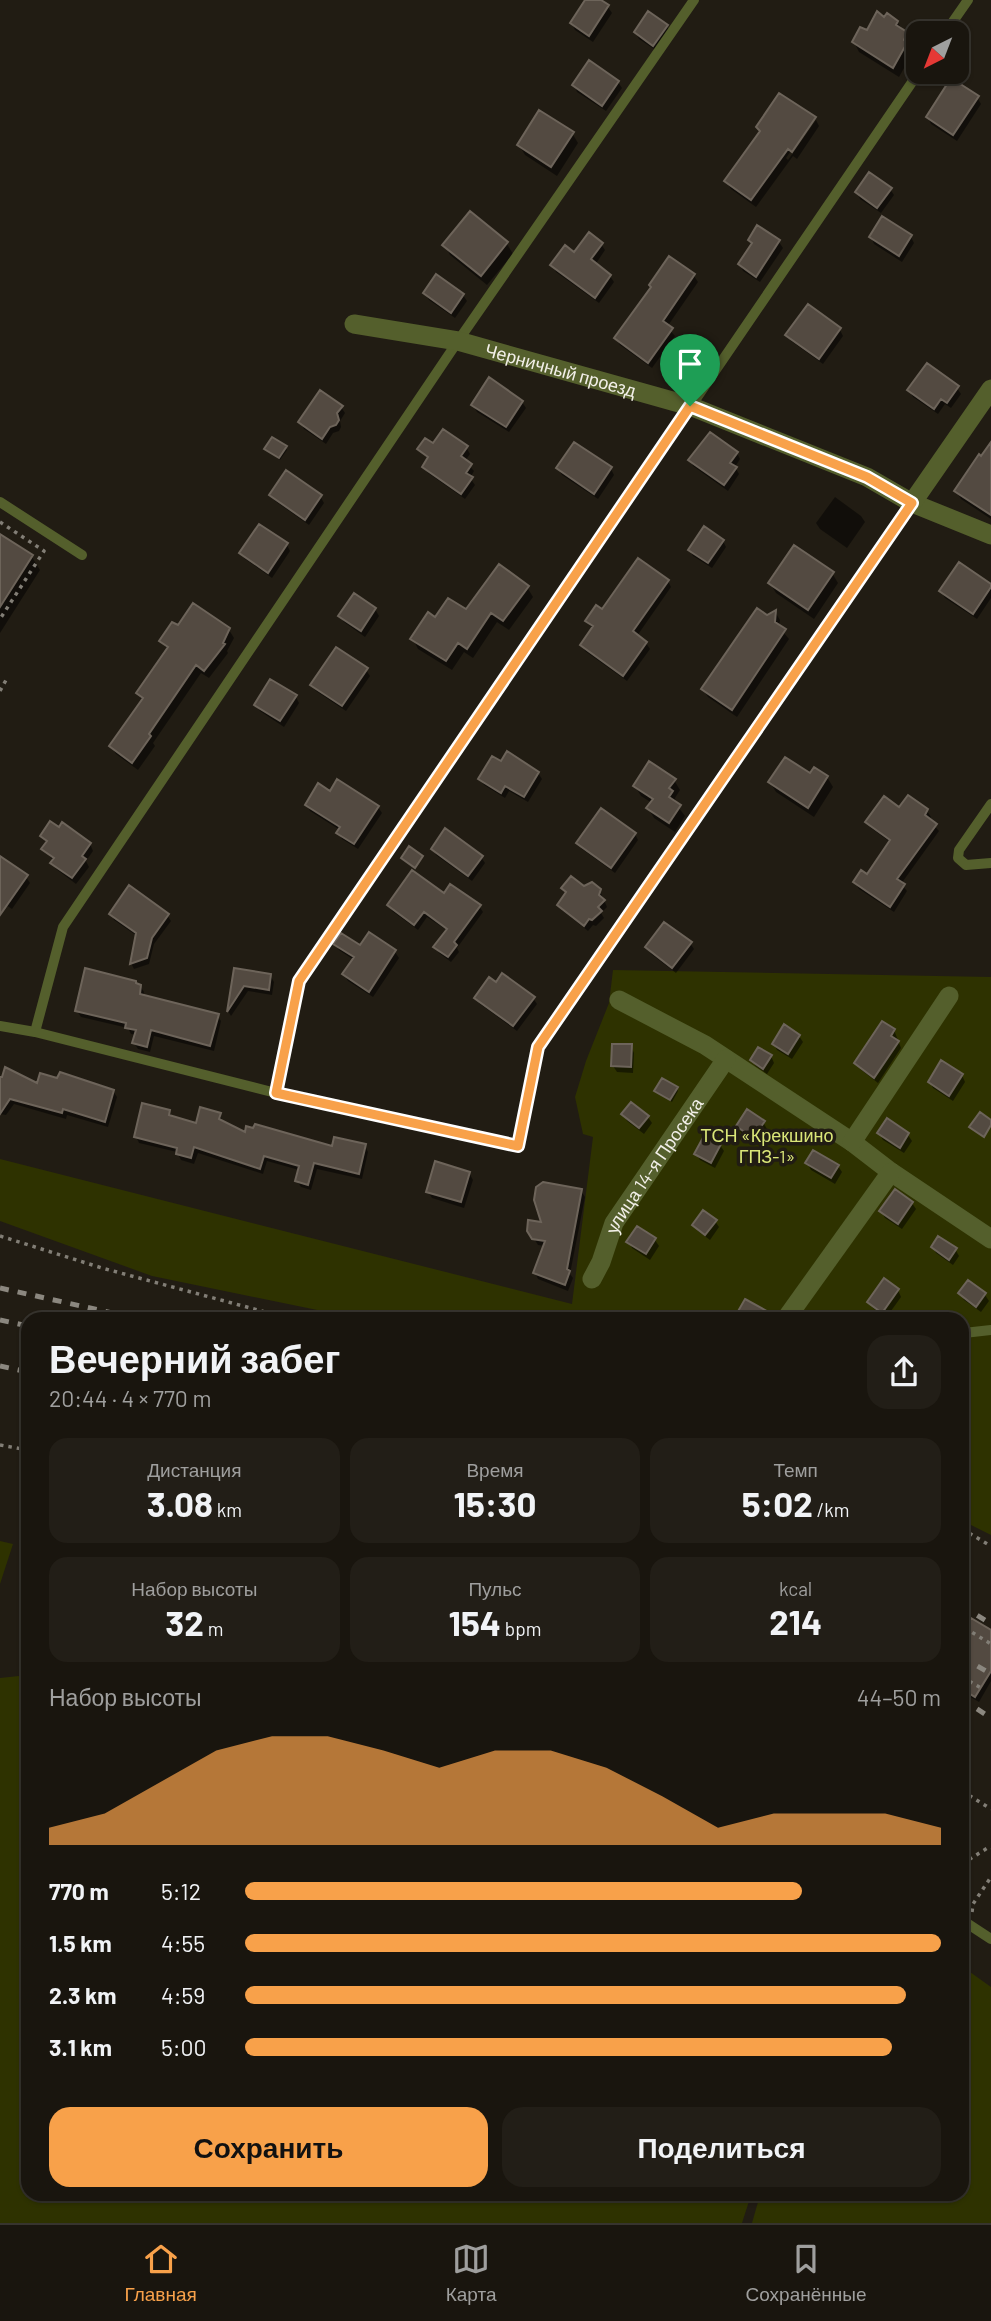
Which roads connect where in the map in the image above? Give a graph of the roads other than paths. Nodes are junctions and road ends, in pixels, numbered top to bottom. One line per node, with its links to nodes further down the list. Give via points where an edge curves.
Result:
1 (694, 0): 6 (lane)
2 (968, 0): 3 (lane)
3 (953, 21)
4 (911, 84): 8 (lane)
5 (354, 324): 6 (street, Черничный проезд)
6 (458, 341): 8 (street, Черничный проезд); 18 (lane, via 63,927)
7 (991, 389): 10 (street)
8 (690, 406): 10 (street, Черничный проезд, via 867,477); 20 (lane, via 299,981)
9 (0, 502): 12 (lane)
10 (912, 503): 11 (street, Черничный проезд); 20 (lane, via 538,1047 518,1146)
11 (991, 536)
12 (82, 555)
13 (991, 804): 14 (lane, via 958,858 966,865)
14 (991, 863)
15 (949, 996): 21 (street)
16 (619, 1000): 19 (street)
17 (0, 1026): 18 (lane)
18 (35, 1032): 20 (lane)
19 (726, 1059): 21 (street); 24 (street, улица 14-я Просека, via 614,1223)
20 (276, 1093)
21 (852, 1142): 22 (street)
22 (891, 1172): 23 (street); 25 (street)
23 (991, 1239)
24 (592, 1279)
25 (791, 1312)
26 (991, 1330): 27 (lane)
27 (969, 1332)
28 (969, 1920): 29 (lane)
29 (991, 1939)

